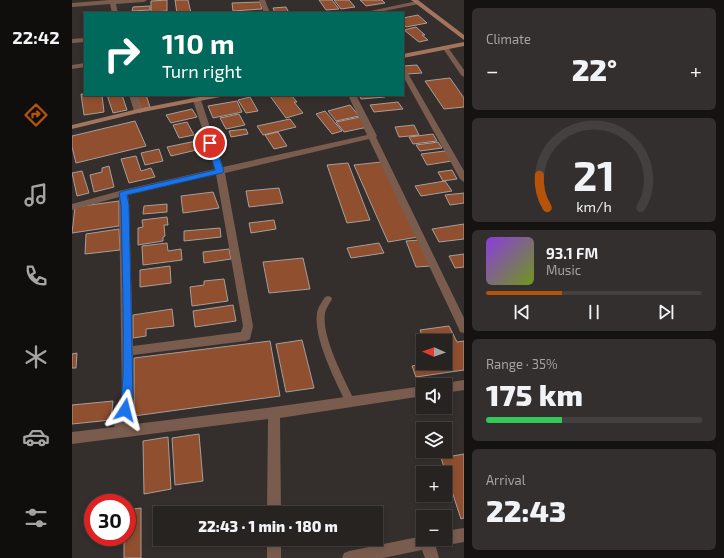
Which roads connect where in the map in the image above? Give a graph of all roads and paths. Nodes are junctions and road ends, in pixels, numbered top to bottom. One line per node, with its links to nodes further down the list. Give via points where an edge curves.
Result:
1 (144, 0): 3 (street)
2 (262, 0): 7 (street)
3 (112, 1): 5 (street); 6 (street)
4 (415, 1): 8 (street); 9 (main road)
5 (72, 5)
6 (115, 12)
7 (267, 12)
8 (368, 12)
9 (464, 38)
10 (84, 40): 11 (street)
11 (72, 41)
12 (464, 44): 13 (main road)
13 (445, 47): 14 (main road); 18 (street)
14 (404, 56)
15 (84, 65): 16 (street)
16 (72, 67)
17 (404, 72): 27 (street)
18 (464, 75)
19 (133, 96): 23 (street)
20 (215, 96): 22 (main road)
21 (353, 96): 25 (street)
22 (197, 100): 23 (main road); 26 (street)
23 (138, 111): 24 (main road)
24 (72, 127)
25 (373, 136): 26 (street); 31 (street)
26 (220, 171): 28 (street); 32 (street, via 248,326 246,336)
27 (464, 179)
28 (123, 193): 29 (street); 32 (street)
29 (72, 207)
30 (328, 299): 36 (lane, via 321,313 322,326)
31 (464, 329)
32 (128, 351): 38 (street, via 128,399)
33 (464, 385): 34 (street)
34 (452, 387)
35 (416, 392): 36 (street)
36 (350, 402): 37 (street)
37 (274, 413): 38 (street); 40 (street)
38 (119, 432): 39 (street)
39 (72, 438)
40 (274, 506)
41 (464, 535): 42 (street)
42 (452, 537)
43 (416, 544): 47 (street)
44 (274, 546): 46 (street)
45 (429, 546): 48 (street)
46 (274, 558)
47 (349, 558)
48 (432, 558)

